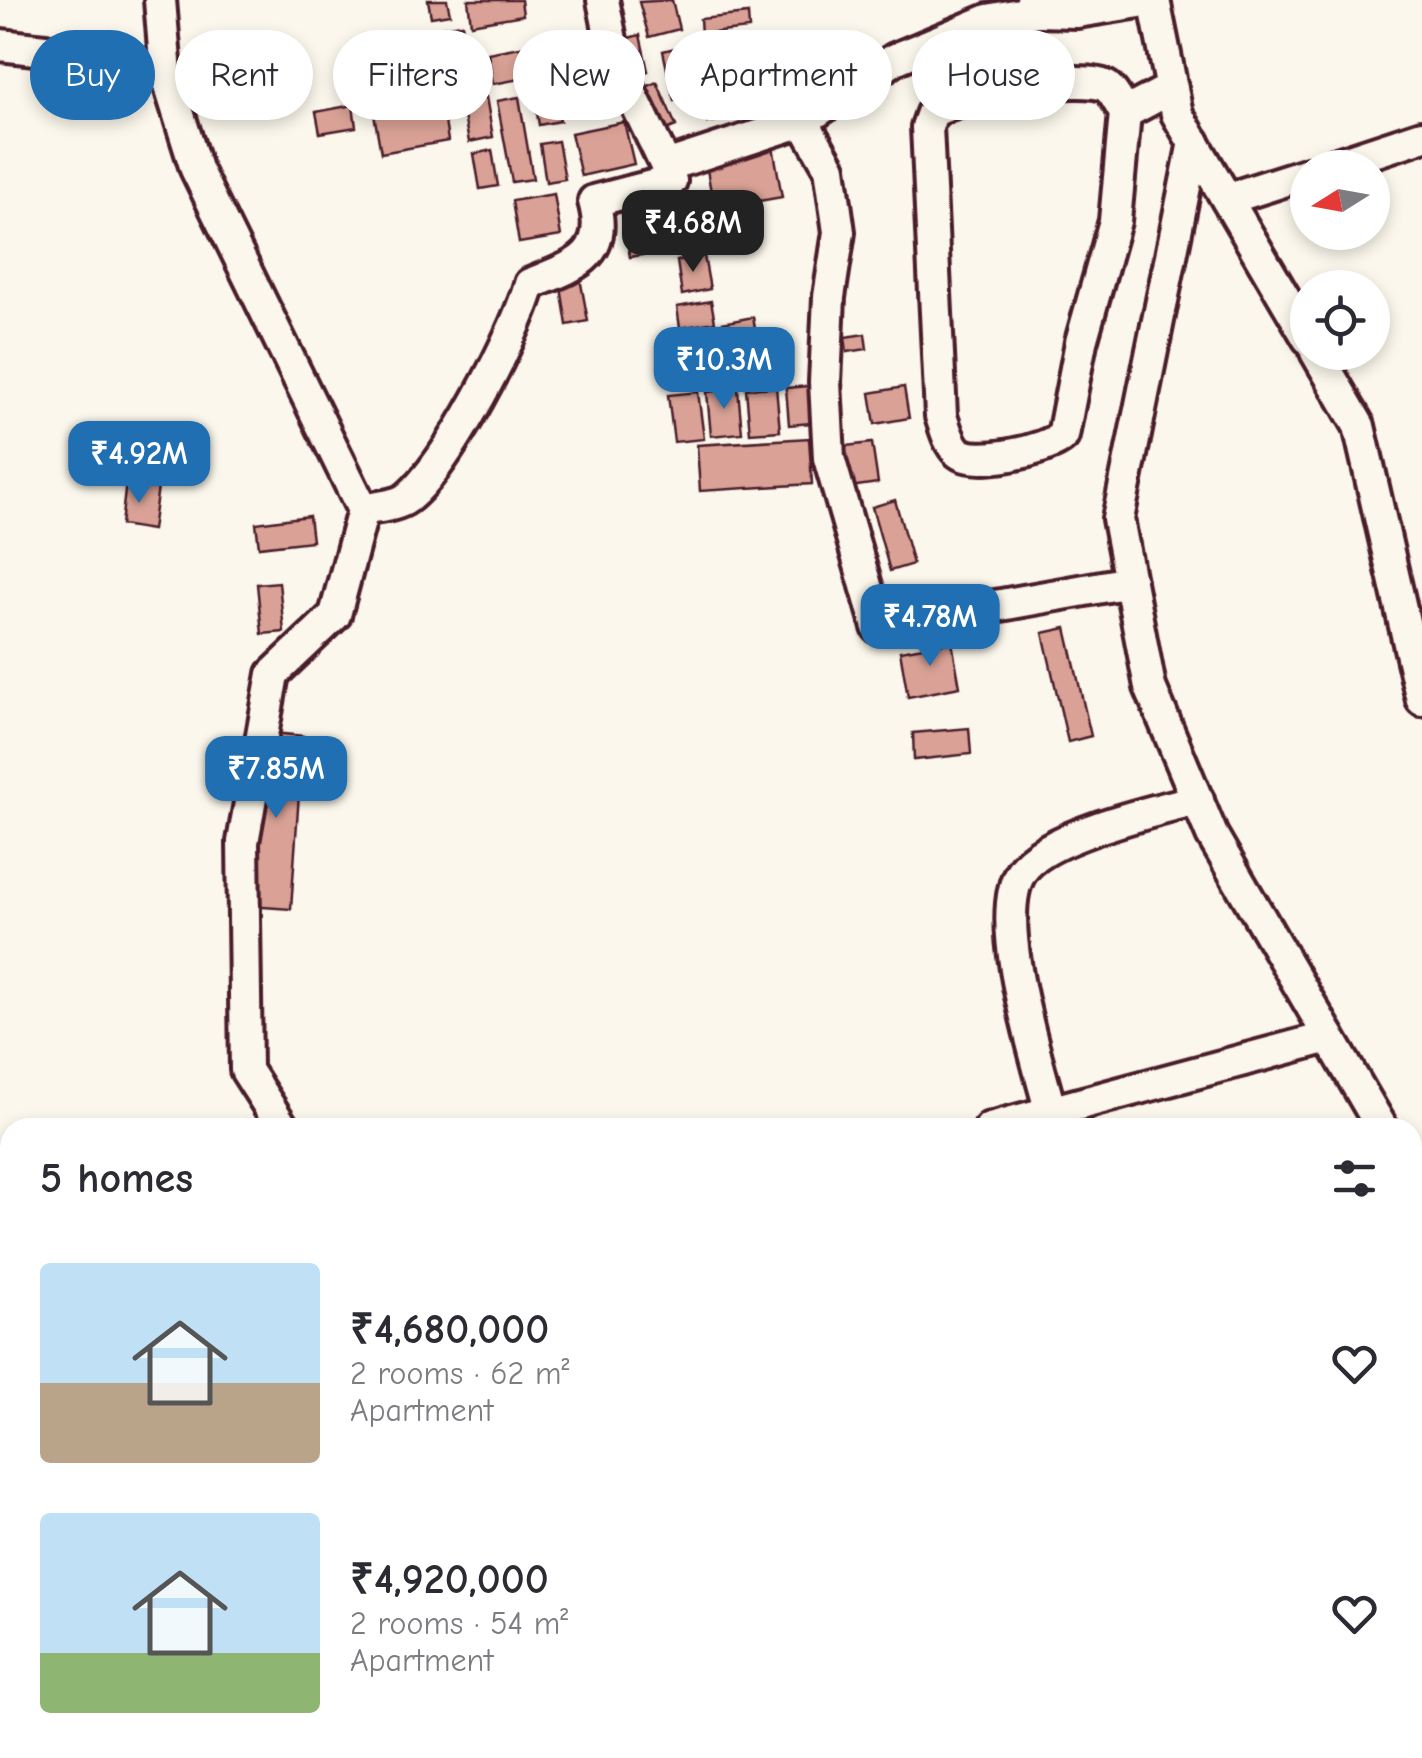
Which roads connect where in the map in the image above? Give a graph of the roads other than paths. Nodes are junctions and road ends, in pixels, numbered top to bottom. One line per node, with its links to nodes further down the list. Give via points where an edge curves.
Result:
1 (160, 0): 6 (street)
2 (604, 0): 13 (street, via 615,60)
3 (1153, 0): 4 (street, via 1077,12); 7 (street)
4 (1034, 6): 9 (street, via 896,59)
5 (0, 45): 6 (street)
6 (166, 74): 18 (street, via 196,170)
7 (1172, 88): 8 (street); 11 (street, via 1177,114)
8 (1125, 112): 8 (street, via 1107,87 1088,82 1001,91 932,113 927,127 941,416 959,453 972,459 1038,450 1064,436 1081,342 1115,221)
9 (803, 121): 13 (street); 19 (street, via 830,168 839,232 825,382 829,458 878,627)
10 (1422, 136): 12 (street)
11 (1194, 142): 15 (street); 19 (street, via 1118,519)
12 (1380, 150)
13 (666, 166): 18 (street, via 670,181 594,201 600,224 594,244 581,263 530,284 495,368 429,474 405,500)
14 (1290, 179): 15 (street)
15 (1227, 200): 16 (street)
16 (1290, 307)
17 (1326, 370): 20 (street, via 1359,426)
18 (363, 510): 23 (street, via 335,615 272,674 243,842 246,1070)
19 (1130, 582): 21 (street, via 1150,686)
20 (1422, 700)
21 (1198, 800): 22 (street); 24 (street, via 1130,816 1041,853 1022,872 1009,935)
22 (1329, 1037): 25 (street); 26 (street)
23 (276, 1118)
24 (1053, 1118)
25 (1060, 1118)
26 (1376, 1118)

